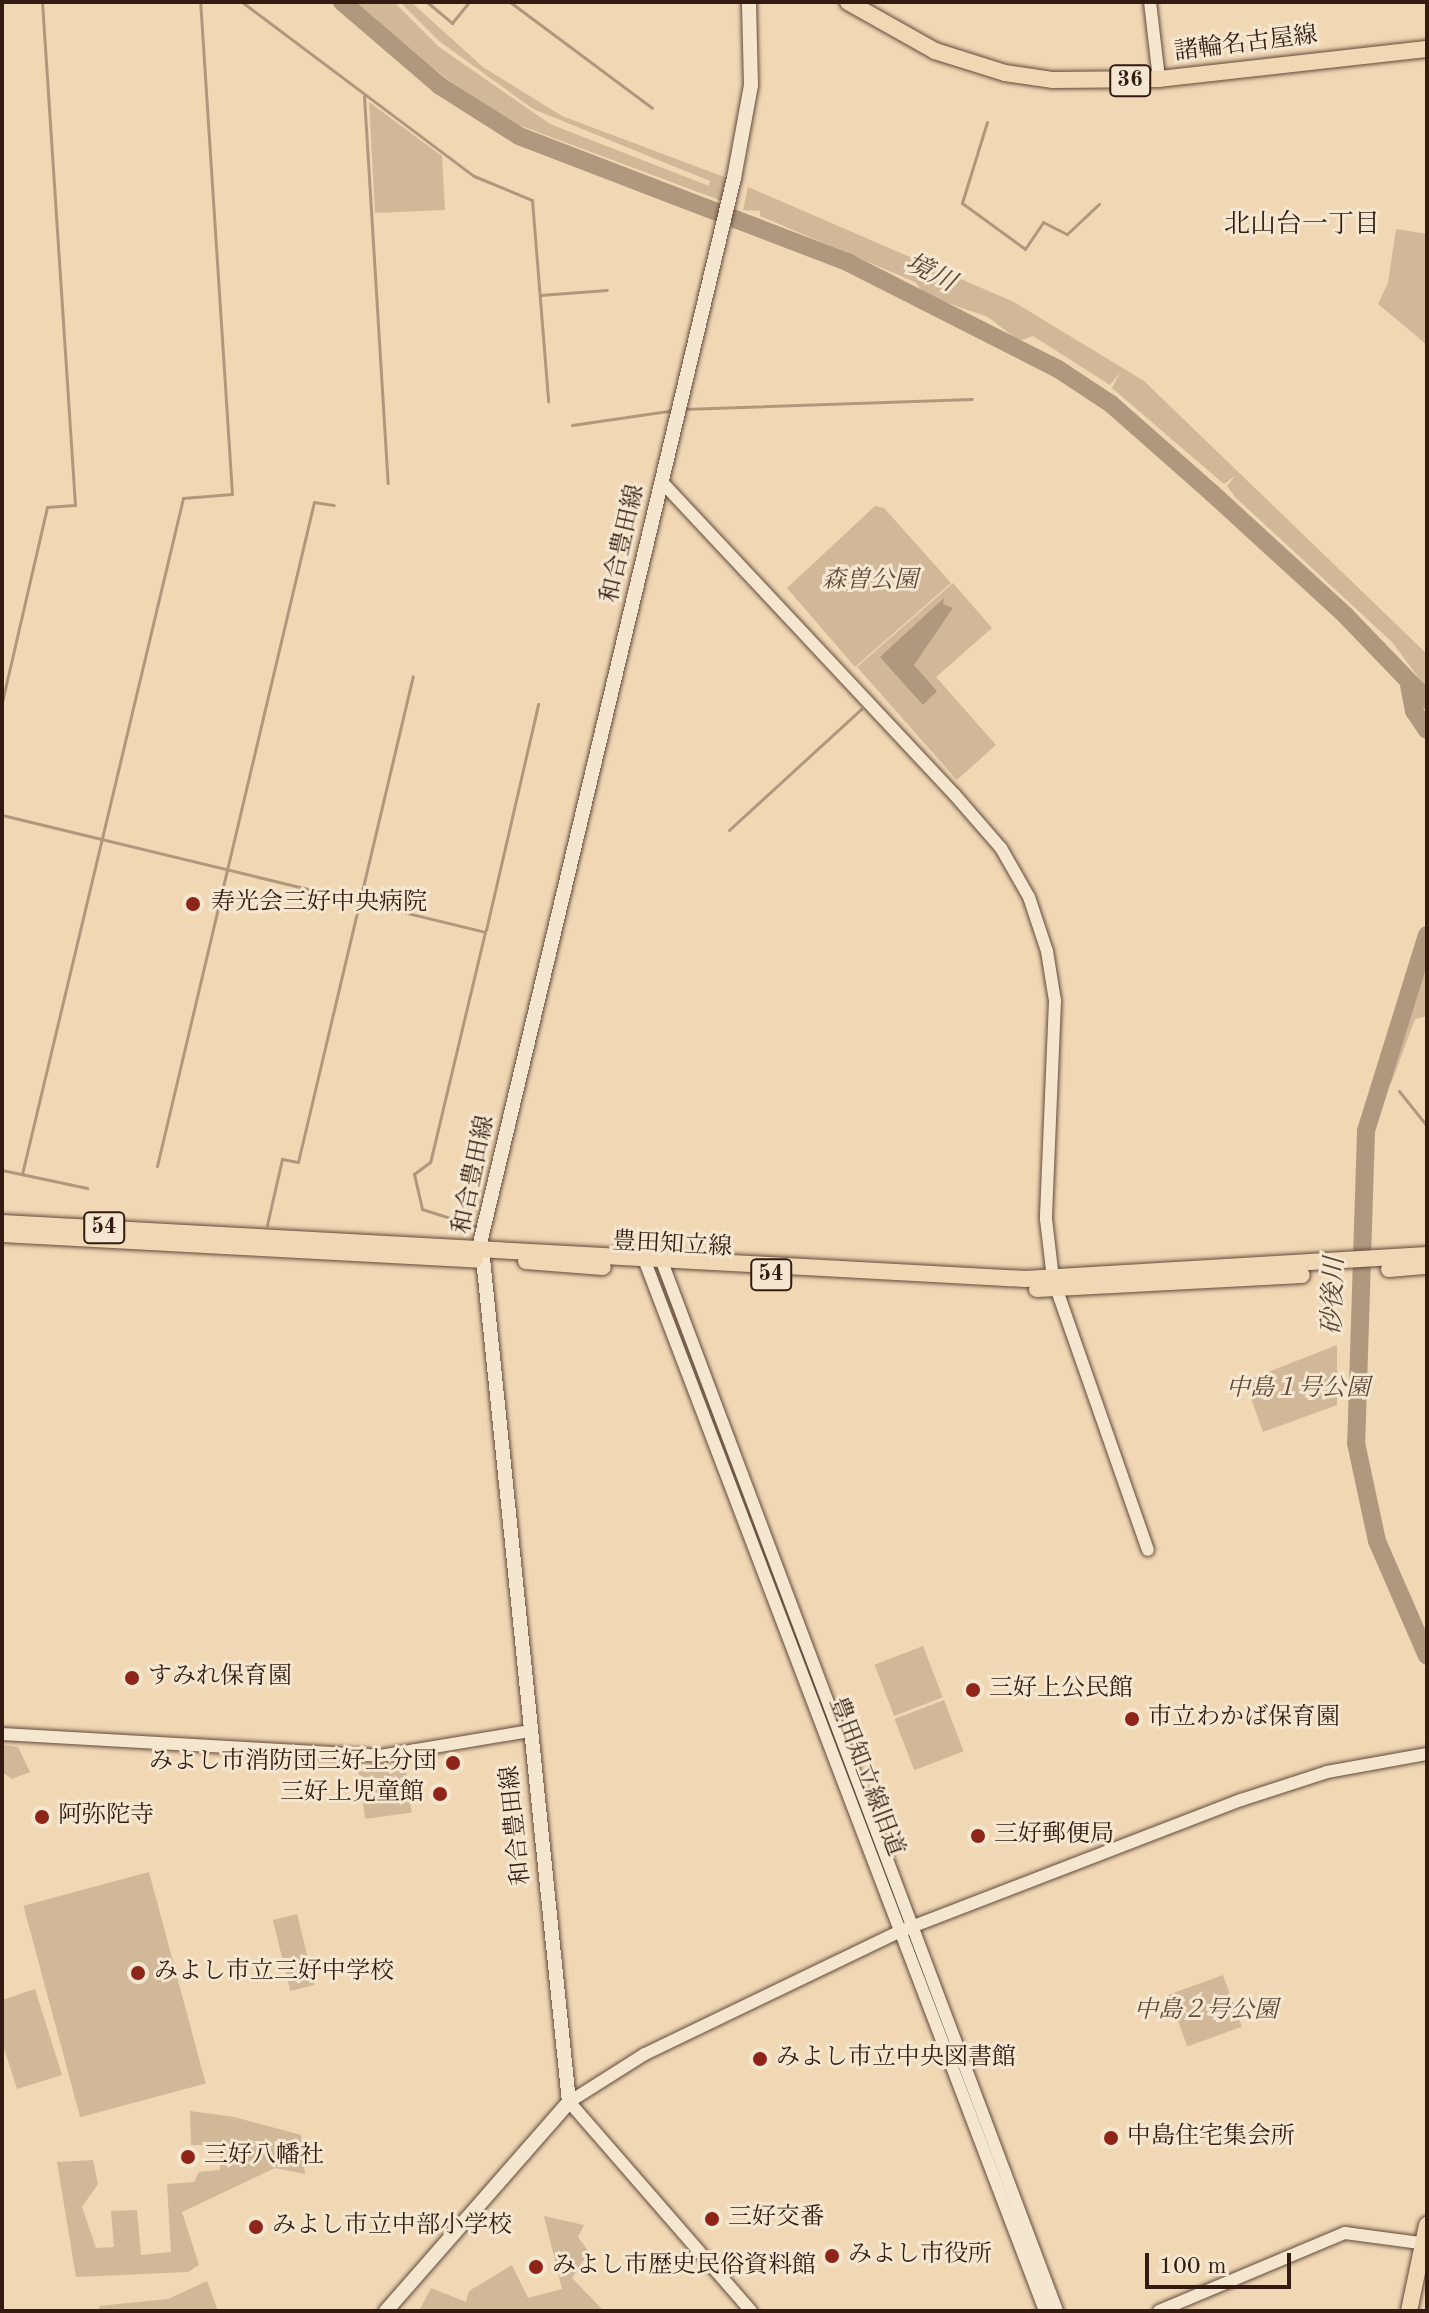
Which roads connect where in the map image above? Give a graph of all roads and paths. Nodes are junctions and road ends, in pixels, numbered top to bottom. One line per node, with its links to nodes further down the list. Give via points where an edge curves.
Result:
1 (749, 2): 6 (main road, 和合豊田線, via 751,85)
2 (848, 2): 5 (main road, 諸輪名古屋線 / 36, via 935,51 1005,73 1066,81)
3 (1150, 2): 5 (street)
4 (1427, 49): 5 (main road, 諸輪名古屋線 / 36)
5 (1159, 79)
6 (661, 481): 9 (main road, 和合豊田線); 14 (street, via 954,794 1001,848 1029,897 1047,951 1055,1001 1046,1219)
7 (2, 1223): 9 (main road, 豊田知立線 / 54)
8 (2, 1234): 9 (main road, 豊田知立線 / 54)
9 (481, 1254): 11 (main road, 豊田知立線 / 54); 16 (main road, 和合豊田線)
10 (1427, 1255): 12 (main road, 54)
11 (654, 1264): 14 (main road, 豊田知立線 / 54); 19 (street, 豊田知立線旧道)
12 (1377, 1264): 13 (main road, 54); 14 (main road, 豊田知立線 / 54)
13 (1427, 1266)
14 (1054, 1284): 15 (street)
15 (1148, 1550)
16 (529, 1731): 17 (street, via 380,1756); 20 (main road, 和合豊田線)
17 (2, 1734)
18 (1427, 1754): 19 (street, via 1327,1772 1241,1800)
19 (907, 1928): 20 (street, via 645,2054); 25 (street, 豊田知立線旧道); 26 (street, 豊田知立線旧道)
20 (569, 2102): 23 (main road); 24 (street)
21 (1427, 2225): 22 (main road)
22 (1425, 2243): 27 (street, via 1345,2233); 28 (main road)
23 (386, 2311)
24 (751, 2311)
25 (1045, 2311)
26 (1057, 2311)
27 (1159, 2311)
28 (1409, 2311)

